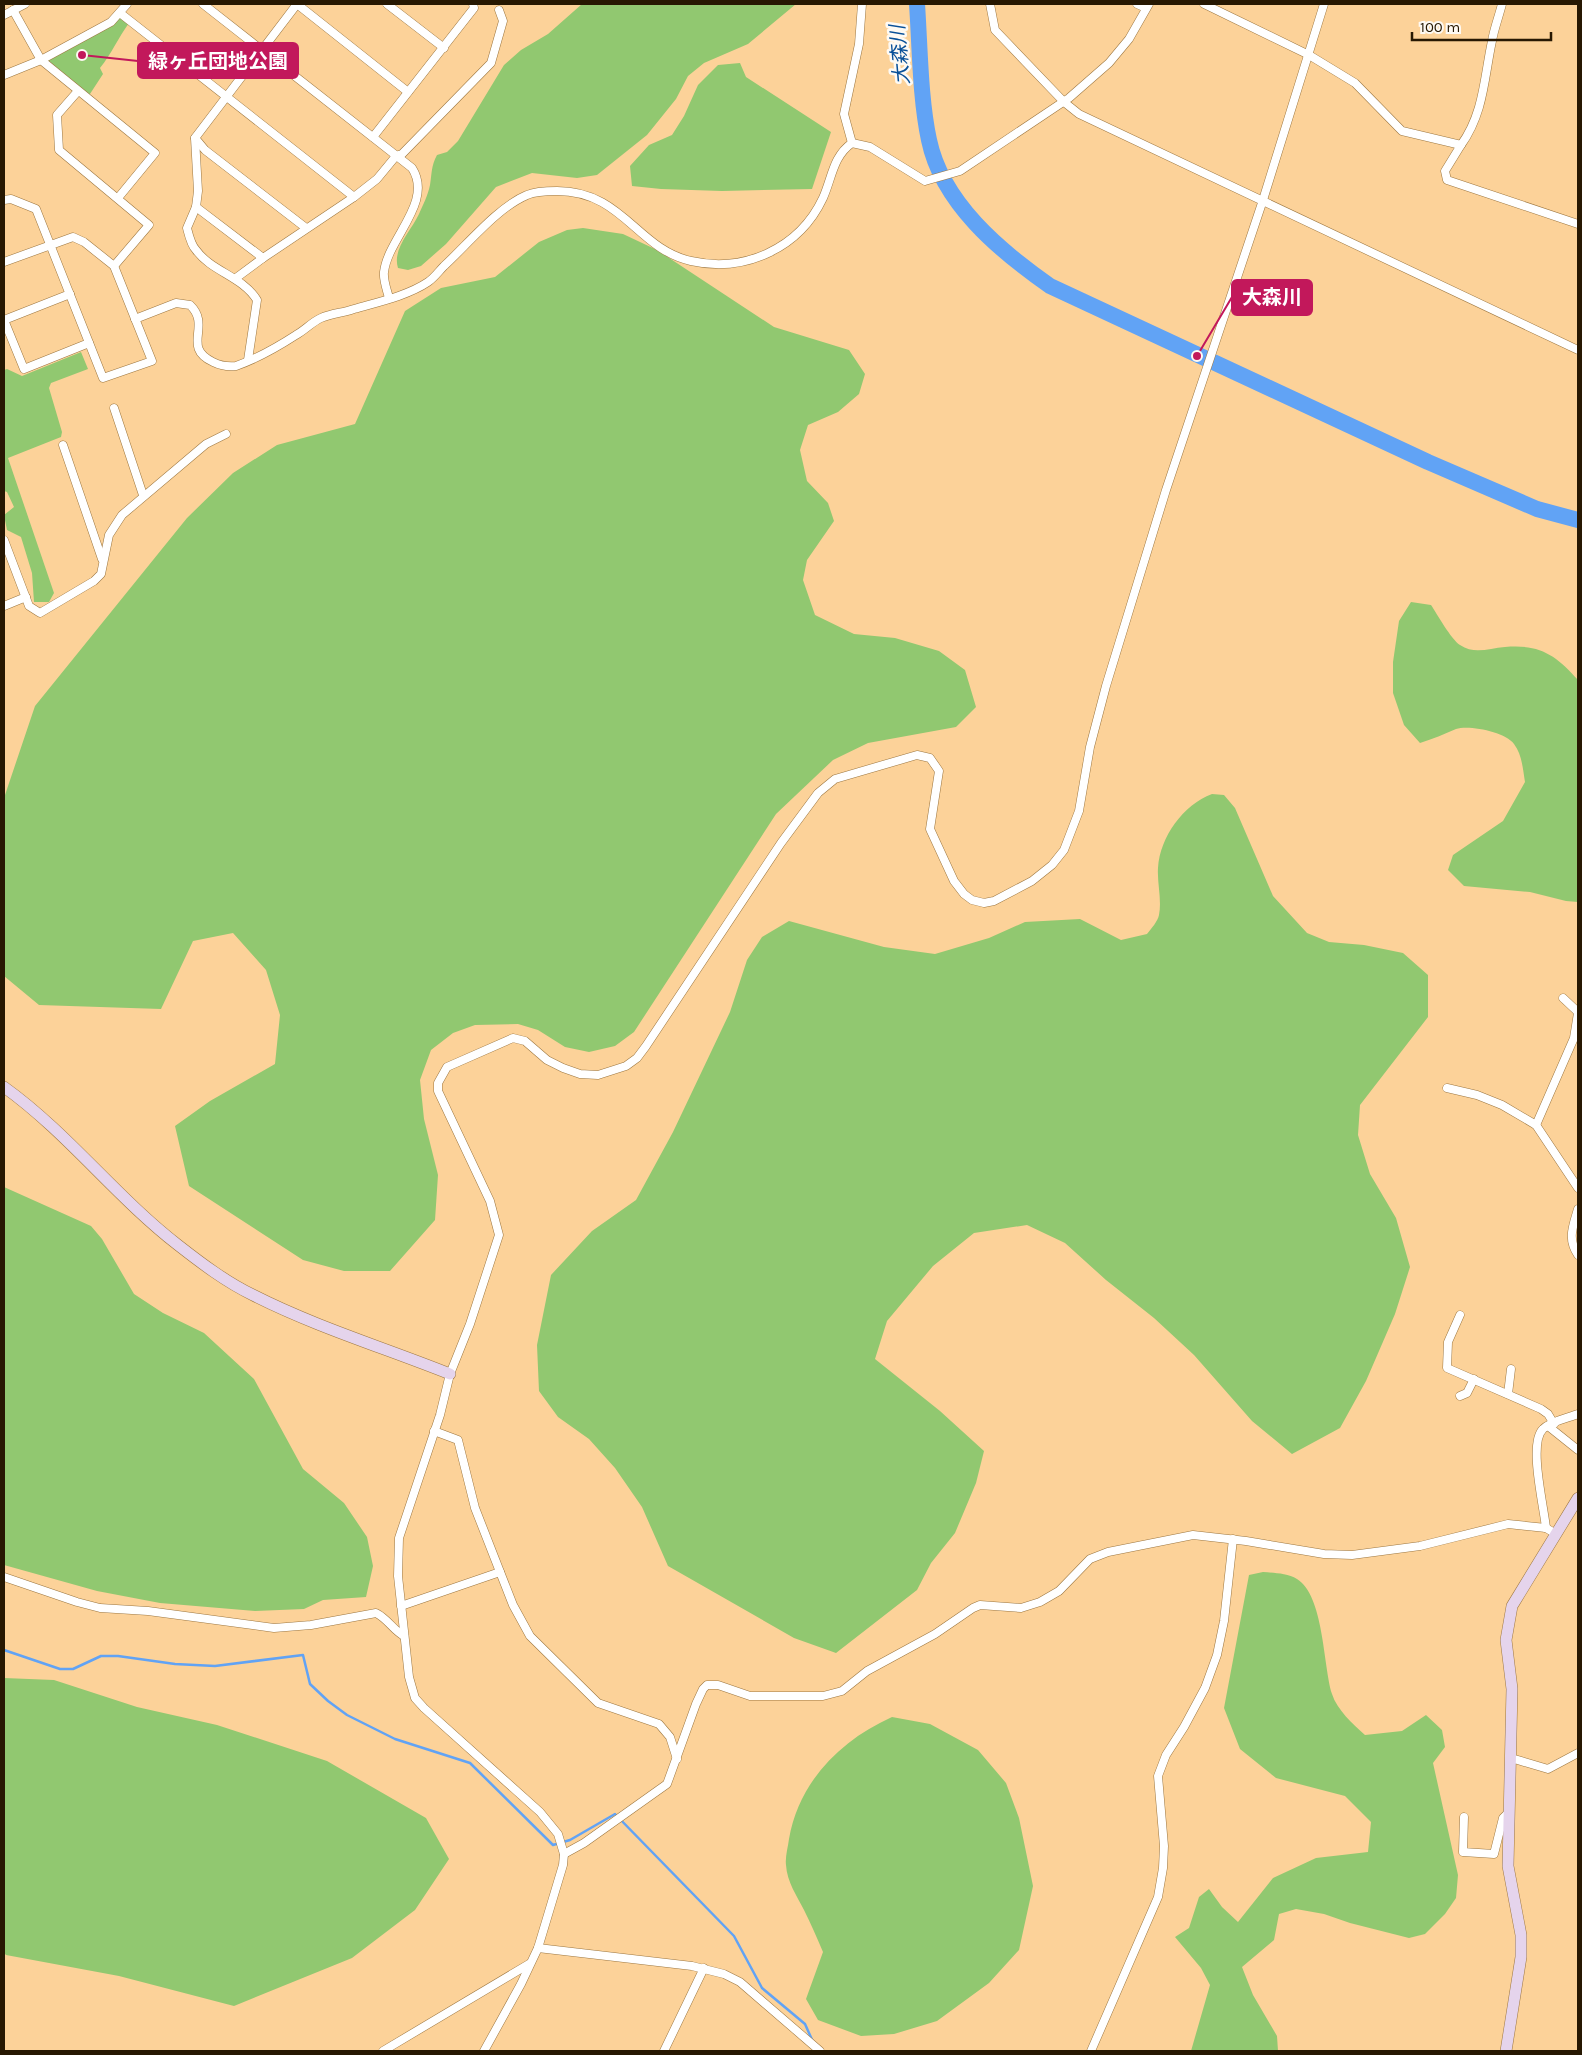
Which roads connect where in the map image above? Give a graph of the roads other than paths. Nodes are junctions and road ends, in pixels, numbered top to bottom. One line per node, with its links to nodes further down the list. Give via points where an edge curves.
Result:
1 (25, 4): 14 (street)
2 (127, 4): 16 (street)
3 (203, 4): 19 (street)
4 (297, 4): 19 (street); 24 (street)
5 (387, 4): 18 (street)
6 (473, 4): 18 (street, via 474,8)
7 (862, 4): 29 (street, via 860,44 844,114)
8 (990, 4): 26 (street, via 995,30)
9 (1137, 4): 13 (street)
10 (1204, 4): 20 (street)
11 (1324, 4): 20 (street)
12 (1502, 4): 30 (street, via 1479,113)
13 (1147, 6): 26 (street, via 1109,63)
14 (13, 10): 17 (street); 21 (street)
15 (499, 10): 31 (street, via 503,21 491,63 402,154)
16 (120, 13): 21 (street, via 111,22); 25 (street)
17 (4, 15)
18 (444, 48): 24 (street)
19 (262, 51): 25 (street); 27 (street)
20 (1309, 55): 30 (street, via 1355,83 1402,131); 35 (street)
21 (42, 60): 22 (street); 23 (street)
22 (4, 75)
23 (78, 92): 33 (street, via 57,115 59,150); 33 (street, via 155,153)
24 (408, 92): 27 (street)
25 (225, 96): 28 (street); 32 (street)
26 (1064, 102): 29 (street, via 960,171 934,180 924,181 870,147); 35 (street, via 1078,114)
27 (373, 137): 31 (street)
28 (195, 138): 36 (street); 38 (street, via 205,150)
29 (852, 142): 45 (street, via 837,159 824,197 807,223 774,251 754,259 734,265 690,260 664,248 593,196 571,191 544,191 528,194 507,207 429,282)
30 (1461, 145): 37 (street, via 1445,171 1447,180)
31 (396, 156): 32 (street, via 377,179); 45 (street, via 412,168 419,188 416,202 384,270)
32 (354, 197): 38 (street)
33 (118, 198): 42 (street, via 149,224)
34 (4, 200): 39 (street, via 11,199 36,209)
35 (1263, 200): 49 (street); 69 (street, via 1166,490 1106,686 1090,747 1079,811 1064,850 1042,875 994,901 972,900 954,881 930,829 939,778 936,764 930,758 917,755 835,779 818,793 781,843 637,1058 626,1066 598,1075 580,1074 547,1060 524,1042 513,1038 447,1067 438,1083 438,1090 490,1201 499,1235)
36 (196, 207): 40 (street); 43 (street, via 187,228 194,249)
37 (1578, 224)
38 (306, 228): 40 (street)
39 (50, 243): 41 (street); 42 (street, via 73,237); 44 (street)
40 (263, 258): 43 (street)
41 (4, 262)
42 (114, 266): 46 (street)
43 (236, 278): 50 (street, via 250,288 258,300)
44 (70, 294): 47 (street); 48 (street)
45 (389, 298): 50 (street, via 320,318 296,335)
46 (135, 319): 48 (street, via 152,361 103,378); 50 (street, via 184,303 194,309 198,319 198,351 201,356 228,367)
47 (4, 320): 48 (street, via 24,370)
48 (89, 343)
49 (1578, 350)
50 (248, 360)
51 (114, 408): 54 (street)
52 (226, 434): 54 (street, via 206,444)
53 (63, 445): 56 (street)
54 (143, 496): 56 (street, via 122,515 109,535)
55 (5, 545): 57 (street)
56 (102, 559): 57 (street, via 101,574 94,581 40,613 33,610)
57 (26, 597): 58 (street)
58 (4, 606)
59 (1563, 998): 60 (street)
60 (1578, 1013): 63 (street, via 1574,1038)
61 (4, 1087): 69 (street, via 65,1138 156,1227 224,1278 283,1309)
62 (1446, 1088): 63 (street, via 1502,1105)
63 (1536, 1125): 64 (street)
64 (1578, 1188)
65 (1578, 1209): 66 (street, via 1571,1235 1572,1246)
66 (1578, 1255)
67 (1460, 1315): 70 (street, via 1448,1342 1446,1368)
68 (1511, 1369): 71 (street)
69 (450, 1374): 75 (street)
70 (1474, 1379): 71 (street); 72 (street, via 1468,1393)
71 (1508, 1394): 74 (street, via 1548,1414)
72 (1460, 1396)
73 (1578, 1414): 74 (street)
74 (1551, 1425): 76 (street); 78 (street, via 1543,1429 1536,1444)
75 (434, 1431): 80 (street, via 458,1440 475,1508); 82 (street, via 399,1538)
76 (1578, 1450)
77 (1578, 1498): 78 (street)
78 (1551, 1531): 79 (street, via 1508,1524 1420,1546 1352,1555 1324,1554); 85 (street, via 1508,1617)
79 (1233, 1539): 86 (street, via 1193,1535 1108,1552 1090,1559 1059,1591 1040,1602 1020,1608 980,1605 973,1608 834,1694 750,1696 718,1685 707,1685 696,1704); 97 (street, via 1217,1655 1205,1688 1166,1754 1158,1776 1164,1846 1158,1897)
80 (500, 1572): 82 (street); 86 (street, via 513,1605 536,1643 598,1704 659,1724 670,1737)
81 (4, 1576): 83 (street, via 100,1608 148,1611 265,1627 311,1625 376,1613)
82 (401, 1606): 83 (street)
83 (404, 1636): 89 (street, via 410,1683 416,1698 540,1812 558,1834)
84 (1578, 1753): 85 (street, via 1548,1770)
85 (1511, 1758): 87 (street)
86 (677, 1759): 89 (street, via 667,1784)
87 (1508, 1813): 88 (street, via 1503,1818 1494,1854 1464,1852); 98 (street, via 1508,1866 1521,1935 1521,1957)
88 (1464, 1817)
89 (564, 1854): 90 (street)
90 (538, 1948): 91 (street); 92 (street)
91 (529, 1963): 93 (street); 94 (street)
92 (704, 1968): 95 (street); 96 (street, via 740,1982)
93 (383, 2051)
94 (484, 2051)
95 (664, 2051)
96 (820, 2051)
97 (1090, 2051)
98 (1506, 2051)

